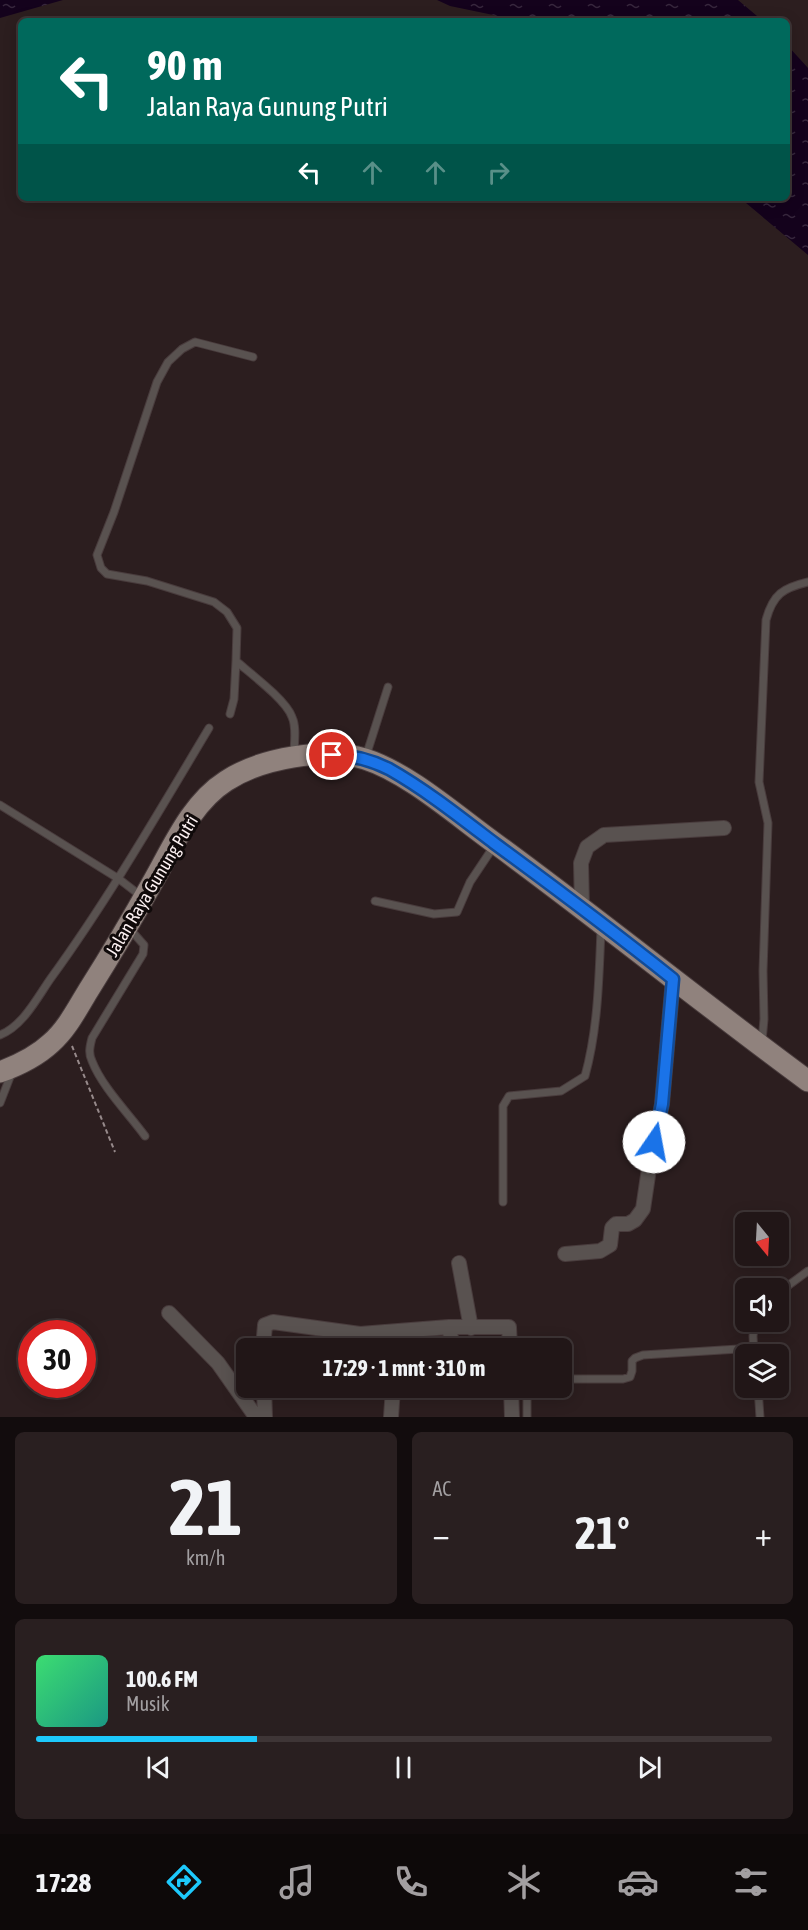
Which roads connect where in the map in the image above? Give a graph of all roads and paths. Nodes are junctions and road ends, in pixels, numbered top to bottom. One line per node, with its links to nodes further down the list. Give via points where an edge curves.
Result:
1 (253, 357): 3 (lane, via 195,342 168,362 157,382 97,555 107,574 147,581 214,602 228,612 237,628)
2 (808, 582): 21 (lane, via 785,588 770,605 766,620 759,782 768,823)
3 (236, 661): 5 (lane); 7 (lane, via 284,704 292,717)
4 (388, 687): 8 (lane)
5 (231, 714)
6 (209, 728): 12 (lane)
7 (294, 757): 8 (main road, Jalan Raya Gunung Putri, via 344,755); 13 (main road, Jalan Raya Gunung Putri, via 239,774 208,796 188,820)
8 (365, 759): 11 (main road, Jalan Raya Gunung Putri, via 424,792)
9 (0, 805): 12 (lane)
10 (724, 828): 15 (street, via 604,835 587,847 580,863)
11 (495, 844): 14 (lane, via 470,882 457,912 434,914); 15 (main road, Jalan Raya Gunung Putri)
12 (119, 879): 13 (lane); 20 (lane, via 21,1019)
13 (144, 898): 17 (main road, Jalan Raya Gunung Putri)
14 (375, 902)
15 (582, 907): 16 (main road, Jalan Raya Gunung Putri)
16 (601, 922): 18 (main road, Jalan Raya Gunung Putri); 27 (lane, via 599,982 585,1076 561,1091 508,1096 503,1106)
17 (128, 927): 19 (main road, Jalan Raya Gunung Putri); 25 (lane, via 144,945 143,954 92,1038 90,1053 105,1083)
18 (673, 979): 21 (main road, Jalan Raya Gunung Putri); 28 (street, via 662,1104 643,1209 628,1224 616,1224 610,1245 600,1251)
19 (65, 1028): 22 (main road, Jalan Raya Gunung Putri, via 33,1057); 26 (path)
20 (0, 1035)
21 (761, 1046): 23 (main road, Jalan Raya Gunung Putri)
22 (7, 1070): 24 (lane)
23 (808, 1081)
24 (0, 1103)
25 (146, 1136)
26 (115, 1152)
27 (503, 1202)
28 (565, 1254)
29 (459, 1263): 34 (street)
30 (808, 1271): 31 (lane)
31 (789, 1285)
32 (169, 1313): 45 (street, via 218,1363)
33 (449, 1328): 34 (street); 35 (street, via 360,1334 273,1322 265,1325); 36 (street)
34 (471, 1328): 37 (street, via 509,1327)
35 (264, 1338)
36 (451, 1338)
37 (510, 1338)
38 (735, 1353): 39 (lane, via 643,1355 632,1361 630,1377)
39 (572, 1378)
40 (264, 1398): 46 (street)
41 (392, 1398): 47 (street)
42 (511, 1398): 48 (street)
43 (527, 1398): 49 (lane)
44 (759, 1398): 50 (lane)
45 (256, 1417)
46 (265, 1417)
47 (391, 1417)
48 (512, 1417)
49 (527, 1417)
50 (760, 1417)

